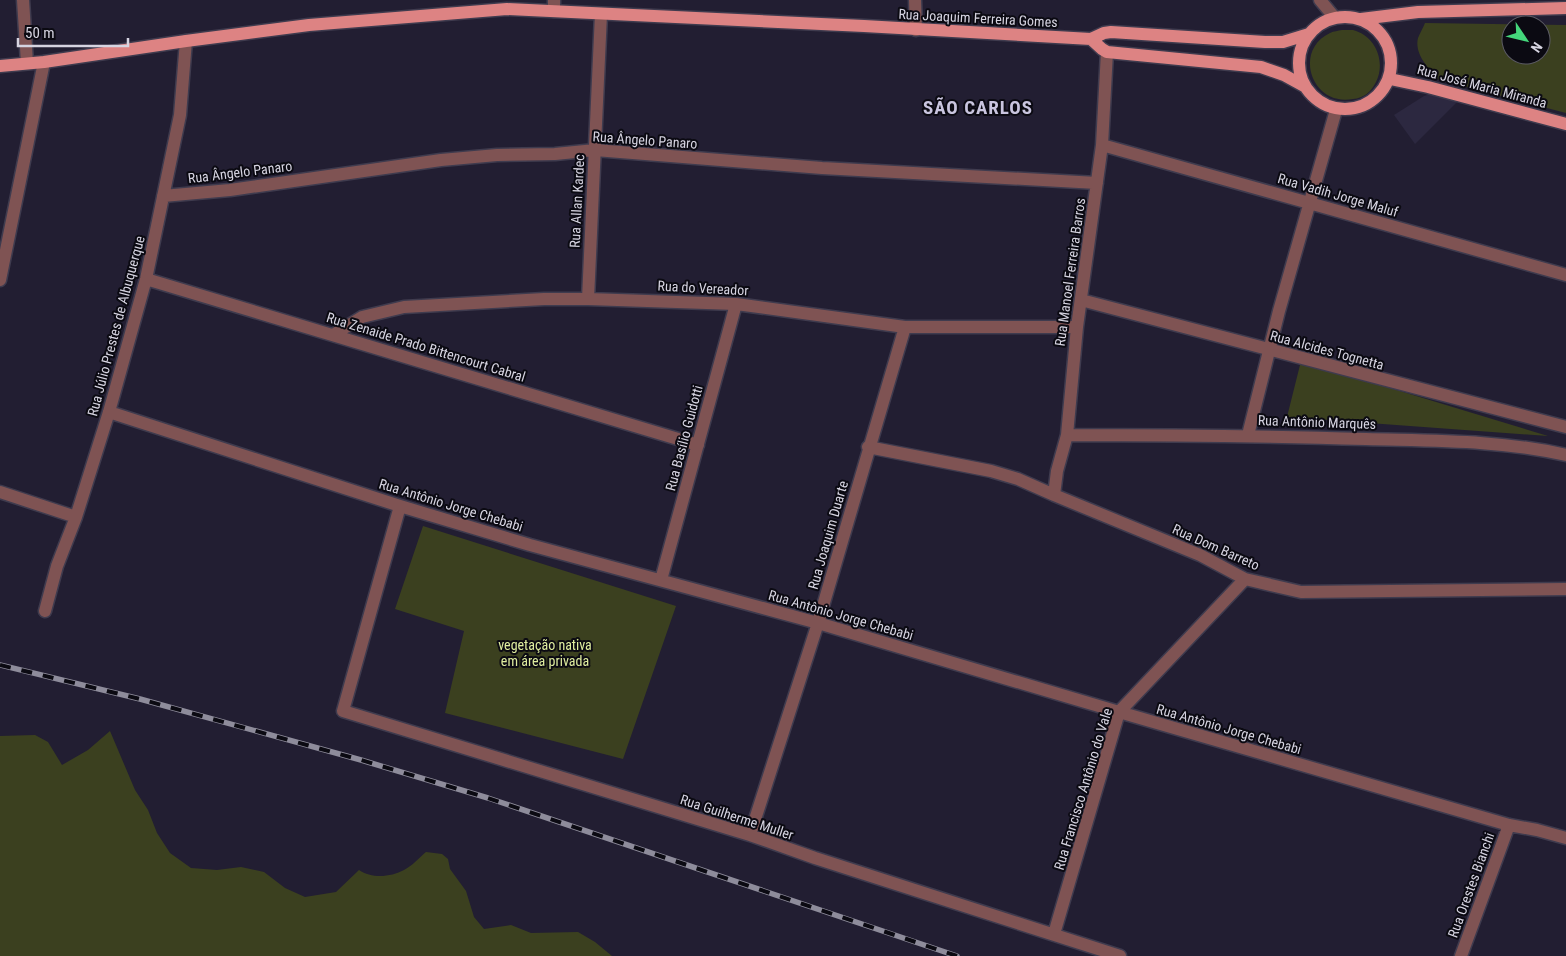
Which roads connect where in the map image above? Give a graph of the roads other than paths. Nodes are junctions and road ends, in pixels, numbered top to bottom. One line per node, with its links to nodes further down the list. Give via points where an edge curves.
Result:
1 (23, 0): 15 (street)
2 (915, 0): 9 (street)
3 (1320, 0): 7 (street)
4 (554, 5): 6 (main road, Rua Joaquim Ferreira Gomes); 12 (main road, Rua Joaquim Ferreira Gomes, via 309,25)
5 (1566, 8): 8 (main road, via 1418,12)
6 (600, 14): 9 (main road, Rua Joaquim Ferreira Gomes); 22 (street, Rua Allan Kardec)
7 (1335, 18): 8 (main road, via 1352,16); 10 (main road, via 1318,25)
8 (1361, 19): 17 (main road, via 1383,36 1388,49)
9 (916, 30): 11 (main road, Rua Joaquim Ferreira Gomes)
10 (1309, 34): 11 (main road, Rua Joaquim Ferreira Gomes, via 1283,42 1111,32); 18 (main road, via 1302,46 1300,60)
11 (1091, 39): 13 (main road)
12 (186, 41): 14 (main road, Rua Joaquim Ferreira Gomes); 24 (street, Rua Júlio Prestes de Albuquerque, via 180,114)
13 (1107, 52): 18 (main road, via 1261,67); 21 (street, Rua Manoel Ferreira Barros)
14 (44, 62): 15 (main road, Rua Joaquim Ferreira Gomes); 28 (street)
15 (27, 63): 16 (main road, Rua Joaquim Ferreira Gomes)
16 (0, 66)
17 (1390, 79): 19 (main road, via 1366,105); 20 (main road, Rua José Maria Miranda)
18 (1304, 86): 19 (main road, via 1318,101)
19 (1336, 110): 25 (street)
20 (1566, 124)
21 (1102, 145): 23 (street, Rua Manoel Ferreira Barros); 25 (street, Rua Vadih Jorge Maluf)
22 (595, 150): 23 (street, Rua Ângelo Panaro, via 822,168); 24 (street, Rua Ângelo Panaro, via 441,160 230,190); 29 (street, Rua Allan Kardec)
23 (1097, 184): 30 (street, Rua Manoel Ferreira Barros)
24 (163, 196): 27 (street, Rua Júlio Prestes de Albuquerque)
25 (1310, 203): 26 (street, Rua Vadih Jorge Maluf); 35 (street)
26 (1566, 275)
27 (146, 279): 34 (street, Rua Zenaide Prado Bittencourt Cabral); 36 (street, Rua Júlio Prestes de Albuquerque)
28 (0, 280)
29 (588, 299): 31 (street, Rua do Vereador); 34 (street, Rua do Vereador, via 404,307 362,317)
30 (1081, 300): 33 (street, Rua Manoel Ferreira Barros); 35 (street, Rua Alcides Tognetta)
31 (736, 304): 32 (street, Rua do Vereador); 40 (street, Rua Basílio Guidotti)
32 (904, 327): 33 (street, Rua do Vereador); 41 (street, Rua Joaquim Duarte)
33 (1077, 327): 38 (street, Rua Manoel Ferreira Barros)
34 (334, 335): 40 (street, Rua Zenaide Prado Bittencourt Cabral)
35 (1270, 350): 37 (street, Rua Alcides Tognetta); 39 (street)
36 (109, 412): 45 (street, Rua Antônio Jorge Chebabi); 46 (street, Rua Júlio Prestes de Albuquerque)
37 (1566, 427)
38 (1067, 435): 39 (street, Rua Antônio Marquês); 44 (street, Rua Manoel Ferreira Barros)
39 (1248, 435): 42 (street, Rua Antônio Marquês, via 1481,443 1538,449)
40 (698, 445): 48 (street, Rua Basílio Guidotti)
41 (868, 448): 44 (street, Rua Dom Barreto, via 991,471); 51 (street, Rua Joaquim Duarte)
42 (1566, 456)
43 (0, 492): 46 (street)
44 (1054, 495): 47 (street, Rua Dom Barreto, via 1200,555)
45 (400, 506): 48 (street, Rua Antônio Jorge Chebabi); 54 (street, Rua Guilherme Muller, via 343,710)
46 (76, 517): 50 (street, Rua Júlio Prestes de Albuquerque)
47 (1244, 579): 49 (street, Rua Dom Barreto, via 1300,592); 52 (street, Rua Francisco Antônio do Vale)
48 (661, 580): 51 (street, Rua Antônio Jorge Chebabi)
49 (1566, 589)
50 (44, 611)
51 (818, 623): 52 (street, Rua Antônio Jorge Chebabi); 54 (street, Rua Joaquim Duarte)
52 (1119, 712): 53 (street, Rua Antônio Jorge Chebabi); 56 (street, Rua Francisco Antônio do Vale)
53 (1509, 825): 55 (street, Rua Antônio Jorge Chebabi); 58 (street, Rua Orestes Bianchi)
54 (750, 835): 56 (street, Rua Guilherme Muller)
55 (1566, 838)
56 (1054, 934): 57 (street, Rua Guilherme Muller)
57 (1120, 956)
58 (1461, 956)

